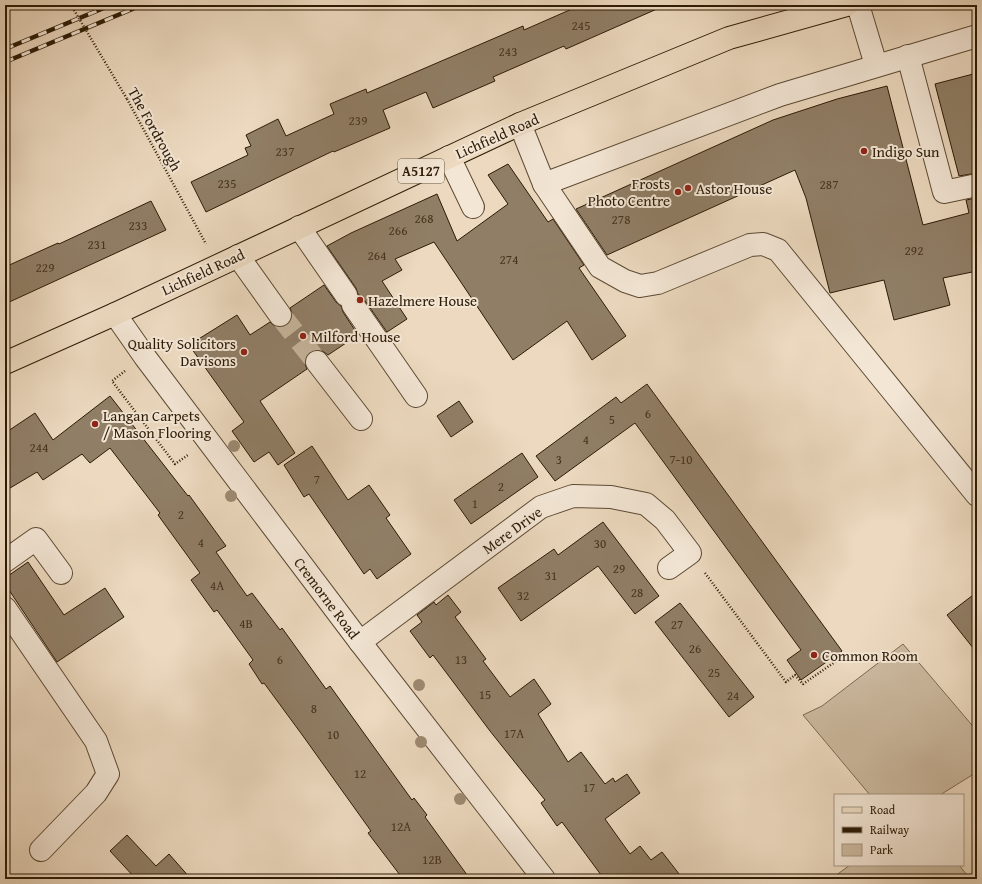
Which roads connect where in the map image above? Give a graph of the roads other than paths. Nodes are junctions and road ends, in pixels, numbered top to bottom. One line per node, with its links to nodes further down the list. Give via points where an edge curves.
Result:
1 (847, 5): 6 (main road, Lichfield Road / A5127, via 729,38)
2 (858, 5): 5 (street)
3 (977, 36): 4 (street)
4 (908, 56): 5 (street); 9 (street, via 944,192)
5 (876, 65): 8 (street, via 780,95)
6 (520, 124): 7 (main road, Lichfield Road / A5127); 8 (street)
7 (449, 158): 10 (street); 11 (main road, Lichfield Road / A5127)
8 (544, 184): 19 (street, via 600,267 640,286 658,283 750,245 763,244 778,250)
9 (977, 185)
10 (473, 207)
11 (299, 228): 12 (main road, Lichfield Road / A5127); 17 (street)
12 (238, 256): 13 (main road, Lichfield Road / A5127); 14 (street)
13 (115, 314): 16 (main road, Lichfield Road / A5127); 24 (street, Cremorne Road, via 208,442)
14 (280, 315)
15 (317, 362): 18 (street)
16 (5, 363)
17 (416, 396)
18 (361, 419)
19 (977, 495)
20 (5, 561): 22 (street, via 36,539)
21 (669, 568): 24 (street, Mere Drive, via 690,553 665,520 646,504 610,496 572,496 541,507)
22 (61, 574)
23 (5, 608): 25 (street, via 96,741 108,774 96,793)
24 (360, 642): 26 (street, Cremorne Road)
25 (41, 850)
26 (544, 879)

